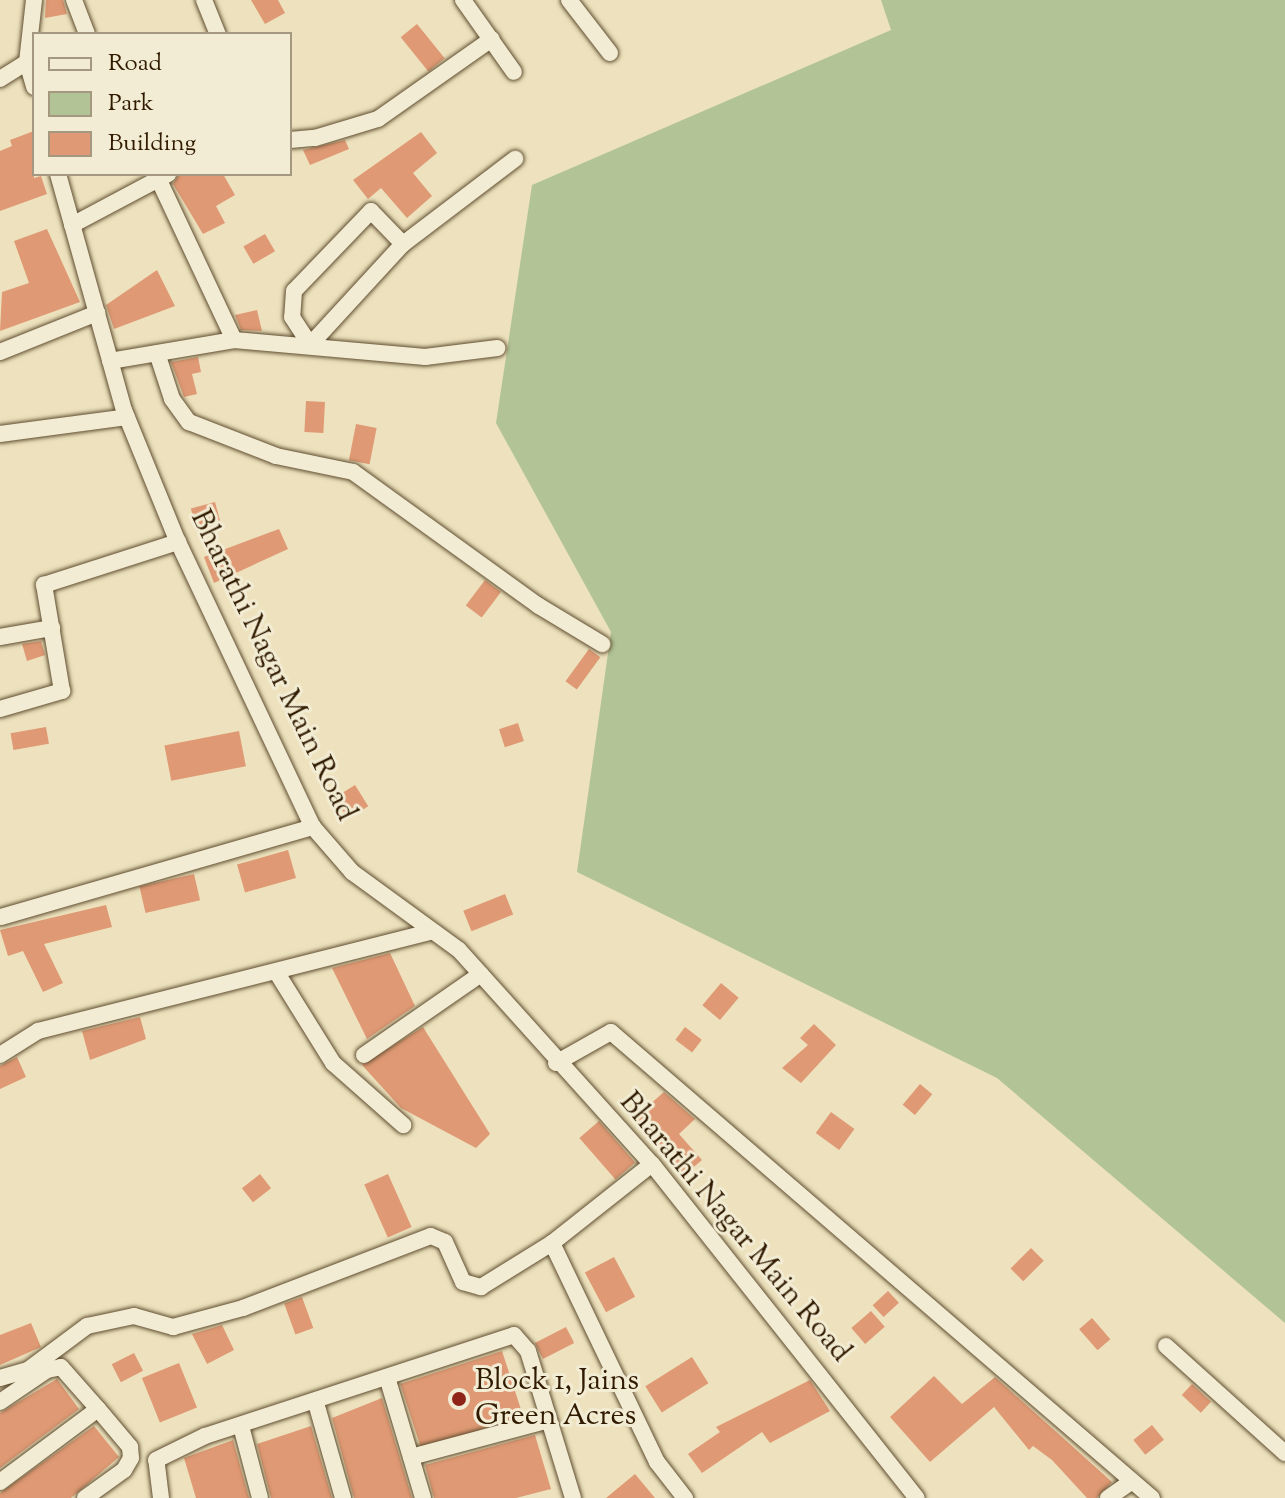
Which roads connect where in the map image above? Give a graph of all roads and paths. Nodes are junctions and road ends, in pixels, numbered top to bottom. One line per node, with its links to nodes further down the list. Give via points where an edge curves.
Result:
1 (34, 0): 10 (street)
2 (74, 0): 6 (street)
3 (204, 0): 7 (street)
4 (569, 0): 9 (street)
5 (472, 3): 8 (street)
6 (86, 32)
7 (217, 32)
8 (492, 39): 11 (street); 14 (street, via 452,72 378,119)
9 (610, 53)
10 (27, 62): 12 (street); 13 (street)
11 (514, 72)
12 (0, 79)
13 (32, 80)
14 (292, 140)
15 (515, 159): 19 (street)
16 (59, 176): 18 (street, Bharathi Nagar Main Road)
17 (161, 176): 18 (street); 21 (street)
18 (72, 225): 20 (street, Bharathi Nagar Main Road)
19 (403, 244): 22 (street); 22 (street, via 371,211 294,291 292,317)
20 (97, 313): 24 (street); 26 (street, Bharathi Nagar Main Road)
21 (234, 340): 22 (street); 25 (street)
22 (310, 345): 23 (street, via 425,357)
23 (497, 348)
24 (0, 352)
25 (157, 353): 26 (street); 32 (street, via 172,399 189,422 276,456 353,472 539,606)
26 (110, 361): 27 (street, Bharathi Nagar Main Road)
27 (127, 417): 28 (street); 29 (street, Bharathi Nagar Main Road)
28 (0, 434)
29 (178, 542): 30 (street, via 44,585); 34 (street, Bharathi Nagar Main Road)
30 (52, 628): 31 (street); 33 (street, via 62,691)
31 (0, 637)
32 (602, 644)
33 (0, 709)
34 (313, 827): 35 (street); 36 (street, Bharathi Nagar Main Road, via 352,872)
35 (1, 917)
36 (429, 932): 37 (street); 38 (street, Bharathi Nagar Main Road, via 459,950)
37 (277, 973): 39 (street, via 38,1031); 42 (street, via 333,1063)
38 (481, 974): 40 (street); 41 (street, Bharathi Nagar Main Road)
39 (0, 1055)
40 (364, 1055)
41 (556, 1063): 43 (street, Bharathi Nagar Main Road); 55 (street, via 611,1032)
42 (403, 1125)
43 (652, 1164): 44 (street); 64 (street, Bharathi Nagar Main Road)
44 (552, 1243): 47 (street, via 481,1287 463,1282 445,1242 431,1236 243,1308 173,1327 134,1316 87,1326 28,1370); 63 (street, via 657,1462)
45 (1166, 1346): 53 (street)
46 (387, 1377): 49 (street); 51 (street, via 514,1335 528,1351); 54 (street)
47 (0, 1378)
48 (0, 1402): 50 (street, via 47,1370 61,1367)
49 (316, 1403): 52 (street); 60 (street)
50 (98, 1409): 56 (street); 57 (street, via 130,1447 131,1458 124,1470)
51 (549, 1420): 54 (street); 62 (street)
52 (241, 1426): 58 (street, via 205,1436 156,1460); 59 (street)
53 (1285, 1453)
54 (411, 1457): 61 (street)
55 (1132, 1481): 65 (street); 66 (street)
56 (0, 1482)
57 (85, 1498)
58 (161, 1498)
59 (260, 1498)
60 (343, 1498)
61 (423, 1498)
62 (573, 1498)
63 (685, 1498)
64 (917, 1498)
65 (1108, 1498)
66 (1152, 1498)

